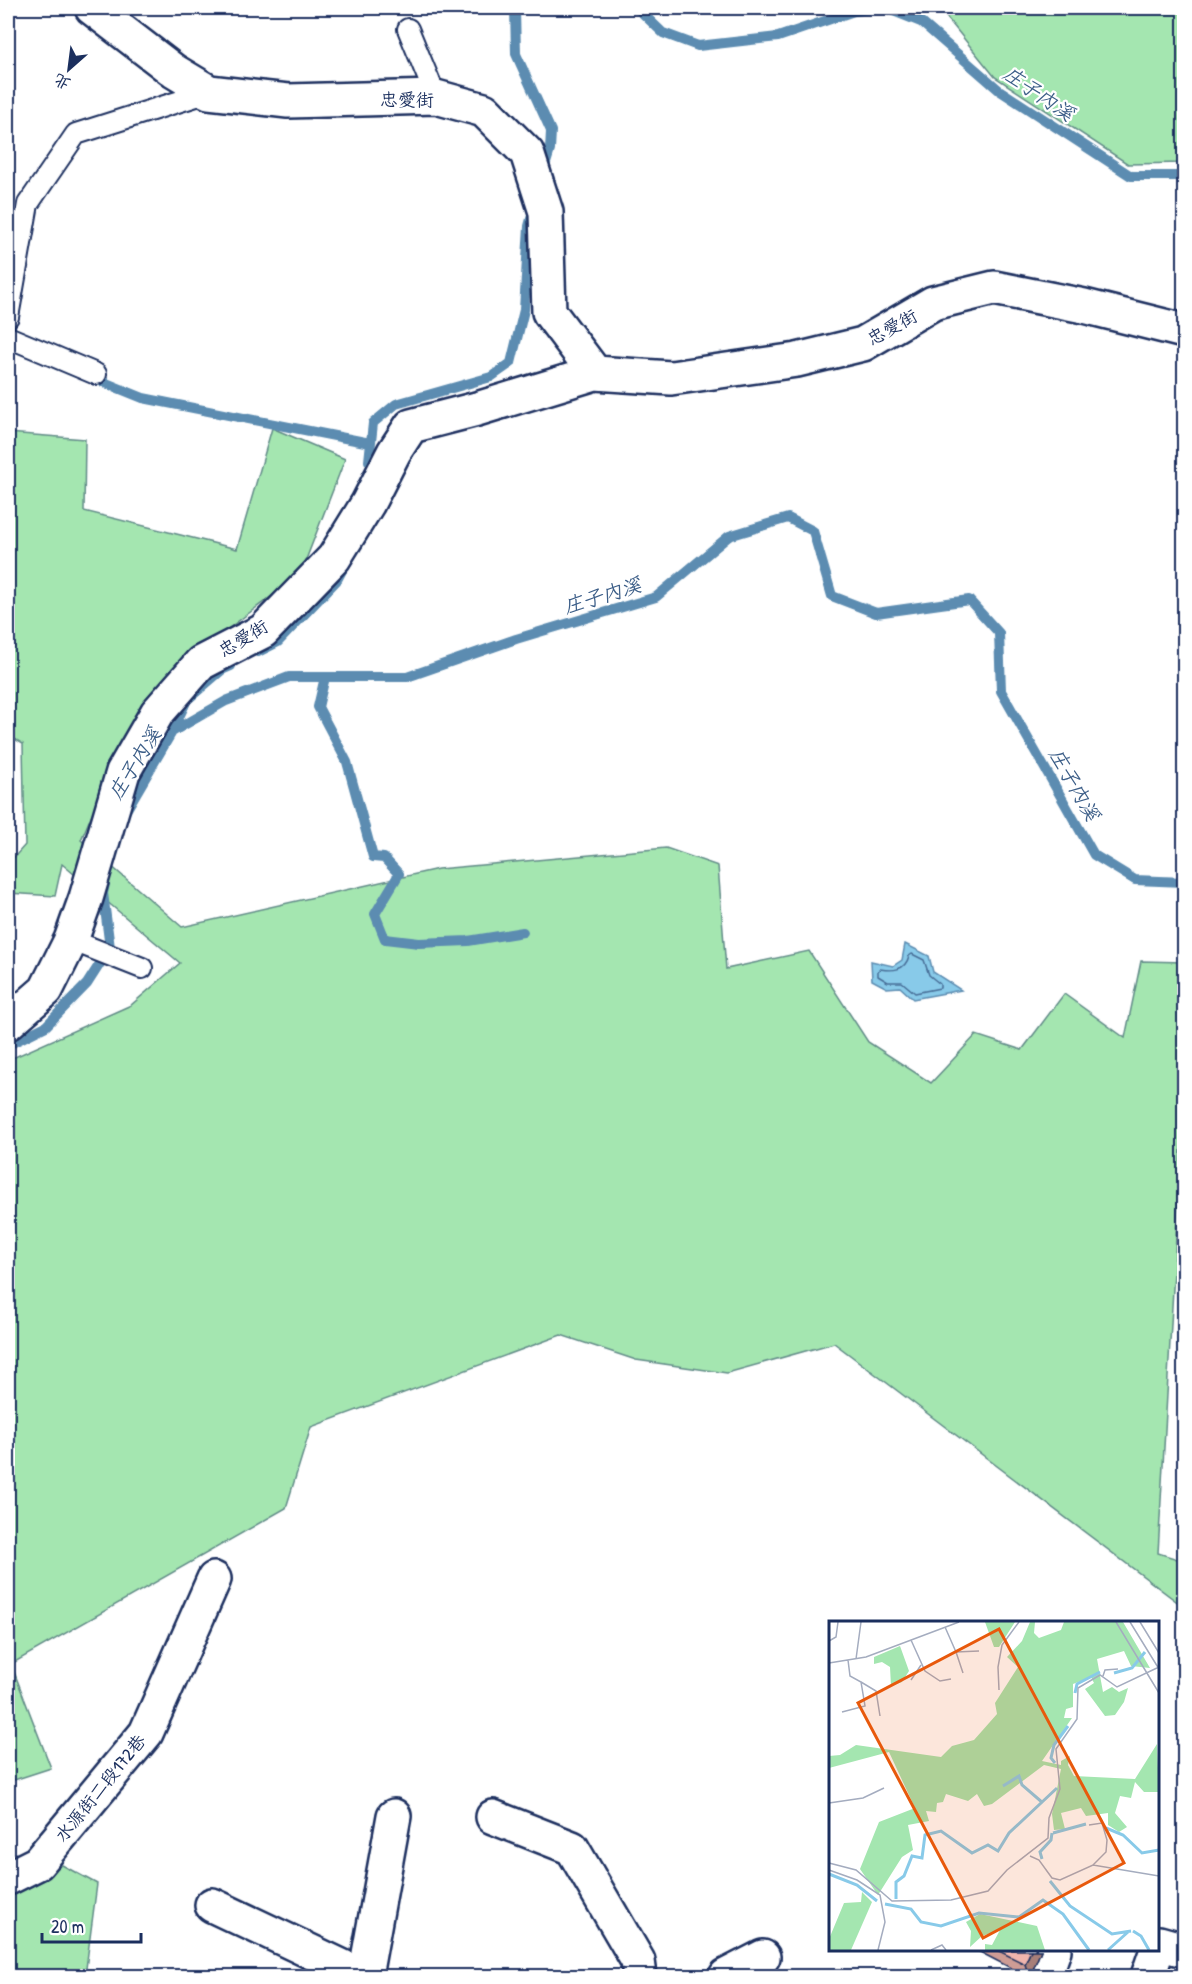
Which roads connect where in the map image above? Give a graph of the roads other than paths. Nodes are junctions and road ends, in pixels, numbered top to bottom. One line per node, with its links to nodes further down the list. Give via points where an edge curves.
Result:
1 (92, 8): 3 (street, 忠愛街, via 174,71)
2 (408, 29): 4 (lane)
3 (210, 92): 4 (street, 忠愛街, via 288,101); 5 (lane, via 76,134 28,204)
4 (436, 97): 8 (street, 忠愛街, via 484,110 527,153 546,212 549,312)
5 (8, 317)
6 (1185, 331): 8 (street, 忠愛街, via 994,288 933,303 863,344 797,360 671,378)
7 (8, 337): 9 (lane)
8 (595, 373): 10 (street, 忠愛街, via 411,426 334,558 263,631 201,663 157,712 123,772)
9 (96, 374)
10 (71, 940): 11 (lane); 12 (street, 忠愛街, via 46,990)
11 (142, 968)
12 (8, 1023)
13 (214, 1579): 16 (street, 水源街二段172巷, via 146,1732 38,1863)
14 (394, 1816): 23 (street)
15 (493, 1817): 24 (street, via 572,1848 638,1961)
16 (8, 1878)
17 (212, 1905): 23 (street)
18 (1159, 1943): 19 (street)
19 (1185, 1950)
20 (1054, 1951): 26 (street)
21 (1156, 1951): 27 (street)
22 (763, 1957): 25 (street)
23 (364, 1977)
24 (640, 1977)
25 (726, 1977)
26 (1045, 1977)
27 (1148, 1977)

